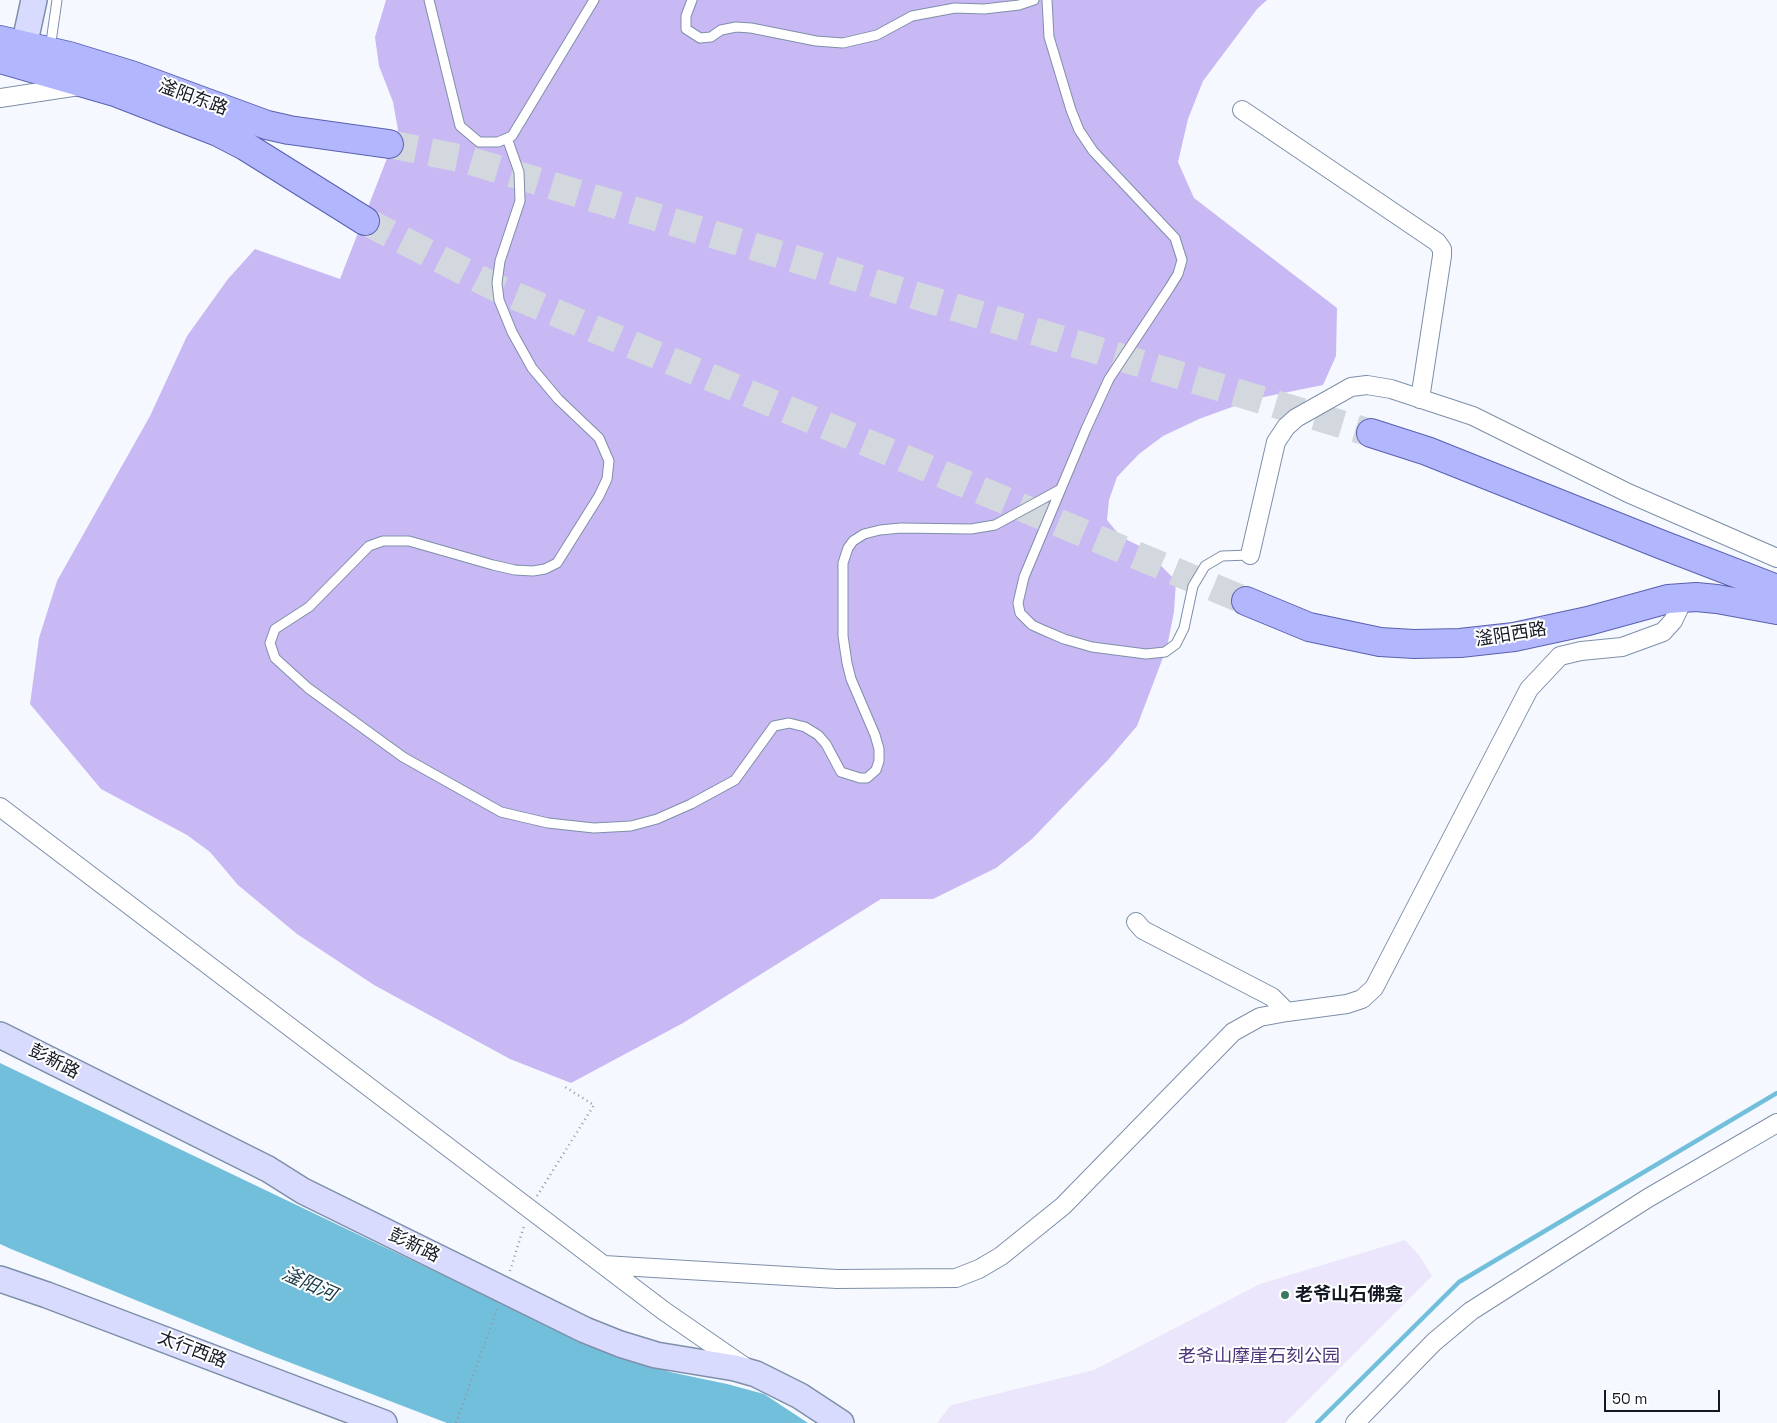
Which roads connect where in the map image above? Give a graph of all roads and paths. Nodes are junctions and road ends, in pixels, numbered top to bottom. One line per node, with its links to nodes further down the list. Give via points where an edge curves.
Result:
1 (34, 0): 8 (street)
2 (57, 0): 8 (lane)
3 (429, 0): 13 (lane, via 460,126 479,142 498,142)
4 (594, 0): 13 (lane, via 512,136)
5 (692, 0): 6 (lane, via 686,16 686,29 700,38 712,37 722,30 751,28 842,43 876,35 919,14 955,8 1019,5)
6 (1034, 0)
7 (1047, 0): 18 (lane, via 1049,37 1079,130 1092,151 1175,238 1182,260 1170,287 1109,378)
8 (25, 46): 14 (main road, 滏阳东路, via 131,74 267,125)
9 (0, 59): 10 (main road, 滏阳东路)
10 (90, 84): 11 (street); 15 (main road, 滏阳东路, via 192,122 245,146)
11 (0, 98)
12 (1242, 110): 16 (street, via 1437,242 1442,249)
13 (507, 138): 18 (lane, via 521,188 520,201 500,261 499,300 532,368 558,399 599,438 609,461 607,479 557,562 545,568 515,570 409,541 383,541 369,546 309,607 275,629 270,643 275,658 308,688 403,757 501,812 548,823 594,828 631,826 691,804 735,780 774,726 789,723 818,735 841,772 867,778 876,770 879,749 847,664 843,636 843,563 848,548 864,534 880,530 995,526)
14 (389, 144)
15 (365, 221)
16 (1420, 399): 19 (street, via 1367,384 1351,387 1286,427 1276,442); 20 (street, via 1473,416 1628,493)
17 (1371, 433): 21 (main road, via 1428,451)
18 (1061, 490): 19 (lane, via 1024,577 1018,603 1020,613 1032,624 1064,639 1115,651 1165,652 1176,644 1184,628 1193,586 1205,566 1222,556)
19 (1250, 555)
20 (1777, 558)
21 (1777, 589)
22 (1684, 598): 23 (main road, 滏阳西路, via 1668,599 1514,637 1414,644 1380,642 1309,627); 24 (main road, 滏阳西路, via 1717,599); 27 (street, via 1673,622 1663,632 1622,647 1560,656 1546,670 1529,689 1374,988 1362,999 1347,1004)
23 (1246, 601)
24 (1777, 610)
25 (0, 808): 31 (street)
26 (1136, 922): 27 (street, via 1143,930 1272,997)
27 (1287, 1012): 32 (street, via 1260,1018 1233,1032 1063,1206 979,1270 956,1278 837,1279)
28 (0, 1035): 34 (street, 彭新路)
29 (565, 1087): 31 (path, via 594,1105)
30 (1777, 1123): 39 (street, via 1648,1198 1472,1311 1434,1342)
31 (529, 1208): 32 (street); 34 (path)
32 (604, 1265): 35 (street)
33 (0, 1279): 36 (street, 太行西路)
34 (504, 1290): 35 (street, 彭新路, via 585,1330 656,1356); 37 (path)
35 (756, 1374): 38 (street, 彭新路, via 800,1396)
36 (384, 1423)
37 (456, 1423)
38 (841, 1423)
39 (1355, 1423)

